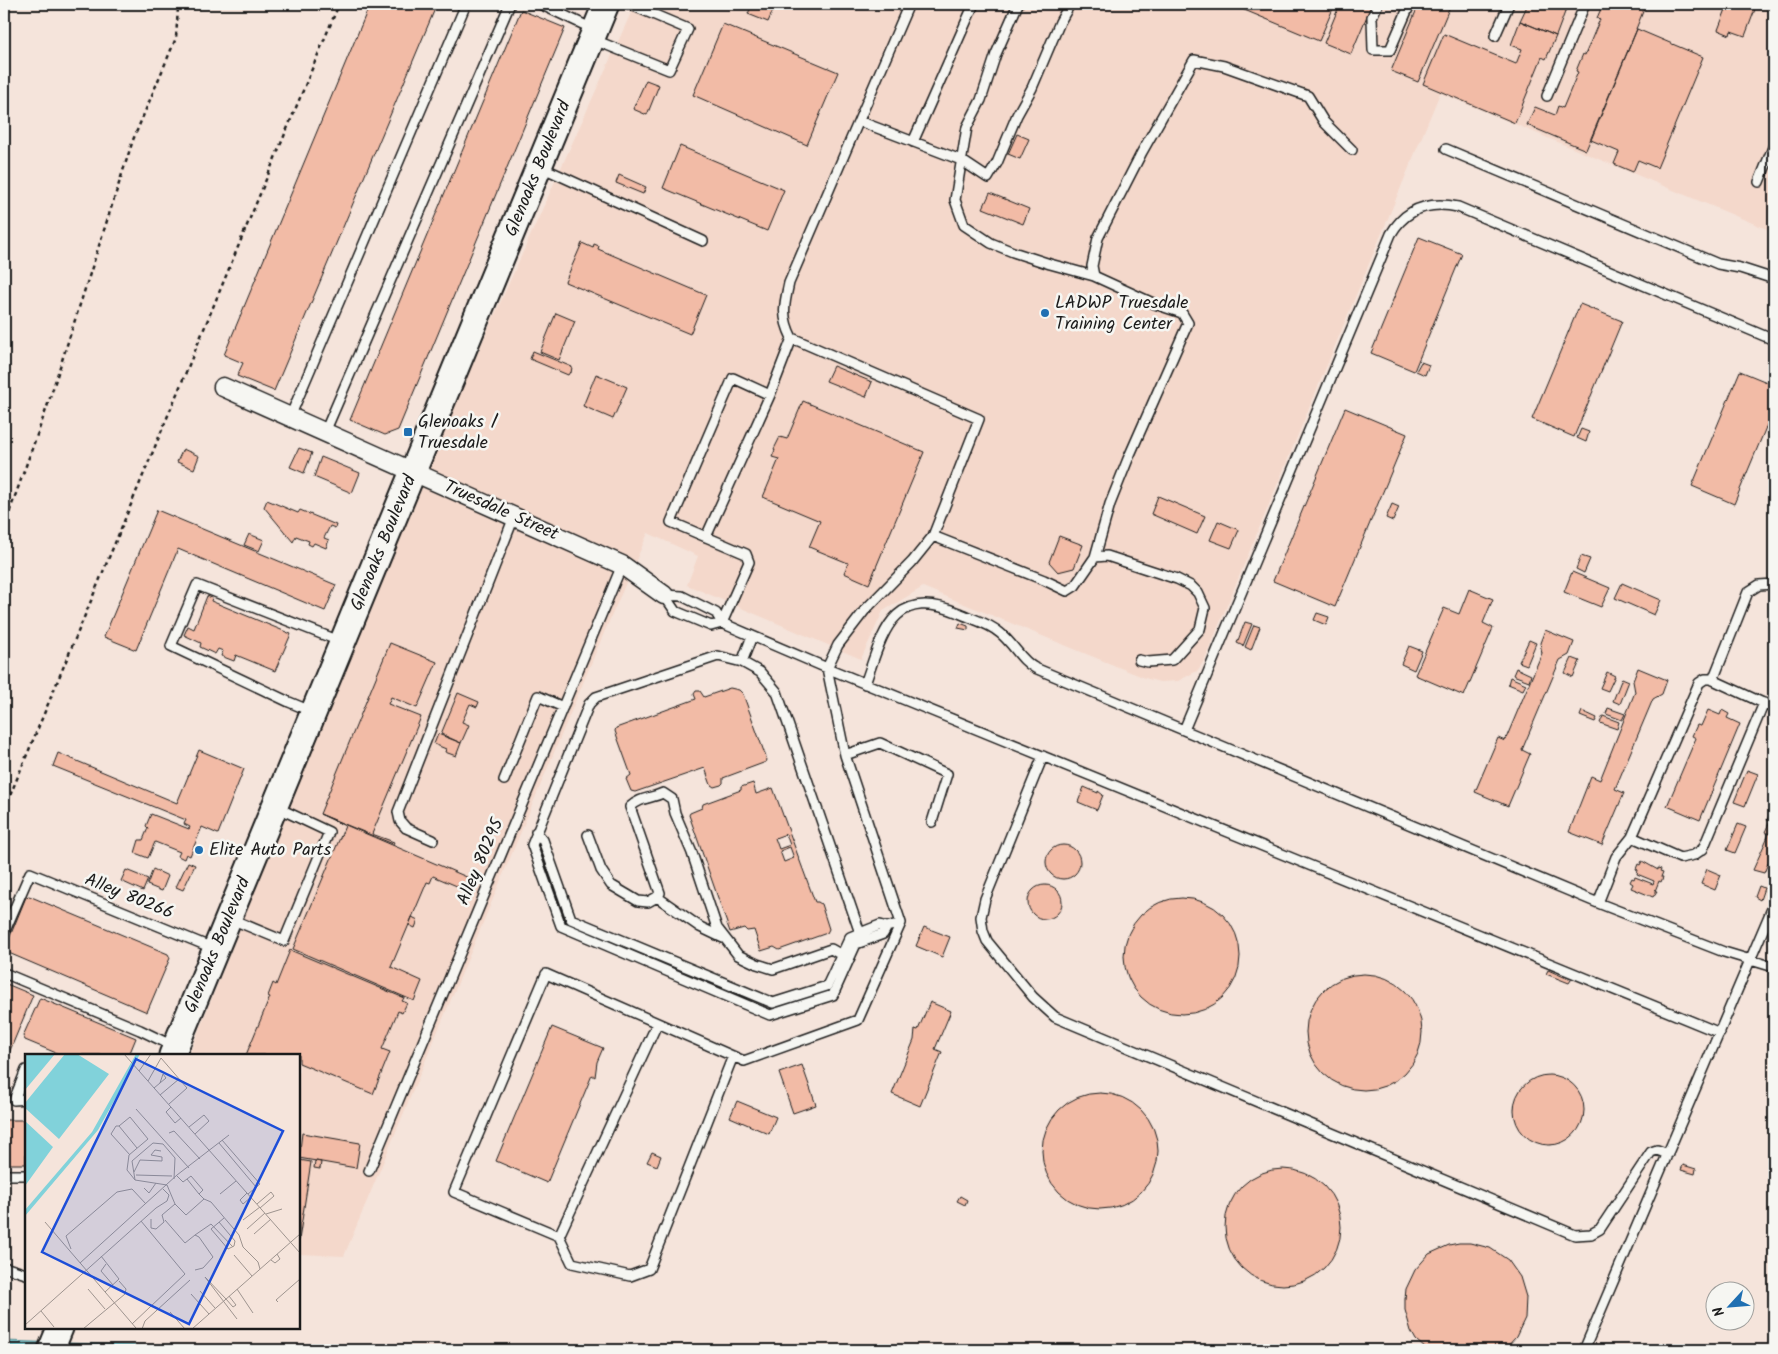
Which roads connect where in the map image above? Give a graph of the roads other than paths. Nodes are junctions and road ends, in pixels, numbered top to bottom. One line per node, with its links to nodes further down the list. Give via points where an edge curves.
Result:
1 (466, 4): 32 (lane)
2 (510, 4): 33 (lane)
3 (540, 4): 14 (lane)
4 (606, 4): 14 (main road, Glenoaks Boulevard)
5 (629, 4): 14 (lane, via 688,29 669,70)
6 (909, 4): 17 (lane)
7 (974, 4): 18 (lane)
8 (1018, 4): 22 (lane, via 996,54 981,100 967,127)
9 (1070, 4): 22 (lane, via 988,178)
10 (1378, 4): 11 (lane, via 1372,16 1373,50 1390,50)
11 (1410, 4)
12 (1509, 4): 15 (lane)
13 (1585, 4): 16 (lane)
14 (594, 34): 23 (main road, Glenoaks Boulevard)
15 (1495, 36)
16 (1547, 96)
17 (859, 121): 18 (lane); 28 (lane, via 789,283 785,324)
18 (913, 142): 22 (lane)
19 (1774, 145): 24 (lane)
20 (1446, 149): 27 (lane, via 1718,264)
21 (1352, 150): 26 (lane, via 1324,122 1308,96 1224,66 1194,60 1098,238 1092,266)
22 (961, 160): 26 (lane, via 955,200 964,224 991,243 1013,252)
23 (539, 166): 25 (lane); 34 (main road, Glenoaks Boulevard)
24 (1759, 182)
25 (703, 241)
26 (1094, 276): 38 (lane, via 1182,313 1188,323 1110,504)
27 (1774, 279)
28 (792, 338): 31 (lane); 36 (lane, via 979,420)
29 (1774, 340): 54 (lane, via 1458,208 1436,205 1409,213 1391,234)
30 (223, 387): 32 (street, Truesdale Street)
31 (770, 394): 37 (lane); 37 (lane, via 733,378 671,522)
32 (290, 417): 33 (street, Truesdale Street)
33 (325, 432): 34 (street, Truesdale Street)
34 (413, 471): 35 (street, Truesdale Street); 44 (main road, Glenoaks Boulevard)
35 (514, 517): 39 (street, Truesdale Street); 62 (lane, via 398,812 406,828)
36 (933, 536): 38 (lane, via 1067,591 1075,586); 47 (lane, via 865,610 838,645)
37 (706, 537): 42 (lane, via 746,554 749,562)
38 (1095, 557): 45 (lane, via 1107,556 1177,579 1198,593 1205,608 1200,629 1172,660)
39 (622, 565): 41 (street, Truesdale Street); 51 (lane, Alley 80295)
40 (1774, 584): 48 (lane, via 1759,585 1748,592)
41 (664, 596): 42 (lane, via 682,596 716,613); 42 (lane, via 675,611 711,626)
42 (722, 623): 43 (lane)
43 (752, 636): 46 (lane); 47 (lane)
44 (342, 642): 53 (main road, Glenoaks Boulevard); 53 (lane, via 197,585 171,646)
45 (1139, 660)
46 (742, 662): 70 (lane, via 760,672 777,692); 73 (lane, via 718,656 596,697 588,704 532,845 561,926 770,1015 833,995)
47 (827, 668): 49 (lane); 55 (lane)
48 (1713, 680): 50 (lane); 61 (lane, via 1705,679 1697,685)
49 (865, 684): 54 (lane, via 883,634 892,620 911,608 931,604 997,630 1035,668); 56 (lane)
50 (1764, 703): 52 (lane); 61 (lane, via 1702,849 1683,858)
51 (563, 707): 57 (lane, via 538,696); 84 (lane, Alley 80295)
52 (1774, 708)
53 (314, 712): 58 (main road, Glenoaks Boulevard)
54 (1184, 730): 64 (lane)
55 (845, 755): 59 (lane, via 880,743 948,774); 67 (lane)
56 (1043, 756): 78 (lane); 83 (lane, via 985,899 981,917 990,946 1033,997 1055,1017 1575,1235 1591,1234 1600,1229 1651,1152 1657,1150)
57 (504, 780)
58 (276, 807): 66 (main road, Glenoaks Boulevard); 66 (lane, via 329,832 284,941)
59 (932, 822)
60 (588, 835): 63 (lane, via 601,870 611,885 638,901 648,902)
61 (1632, 837): 64 (lane, via 1616,858)
62 (433, 840)
63 (656, 897): 71 (lane, via 700,927); 71 (lane, via 660,893 630,807 638,800 663,793 672,799 717,928)
64 (1598, 903): 74 (lane)
65 (1774, 904): 74 (lane)
66 (229, 917): 72 (main road, Glenoaks Boulevard)
67 (901, 923): 68 (lane); 80 (lane, via 858,1020 744,1061)
68 (887, 927): 70 (lane, via 880,925); 73 (lane, via 883,934 856,944)
69 (4, 933): 72 (lane, Alley 80266, via 30,874)
70 (860, 933): 73 (lane, via 850,937)
71 (725, 939): 73 (lane, via 738,955 773,969 831,949)
72 (216, 950): 79 (main road, Glenoaks Boulevard)
73 (846, 957)
74 (1751, 960): 75 (lane); 78 (lane)
75 (1774, 967)
76 (4, 973): 79 (lane, via 140,1030)
77 (657, 1024): 80 (lane); 87 (lane); 87 (lane, via 546,974 454,1192)
78 (1720, 1033): 83 (lane)
79 (174, 1051)
80 (733, 1056): 87 (lane, via 649,1269 630,1276 572,1263)
81 (25, 1072): 82 (lane, via 14,1100)
82 (25, 1099)
83 (1668, 1154): 92 (lane)
84 (369, 1171)
85 (4, 1175): 86 (lane)
86 (25, 1175)
87 (559, 1236)
88 (4, 1267): 89 (lane)
89 (25, 1274)
90 (60, 1329): 91 (main road)
91 (51, 1350)
92 (1584, 1350)

